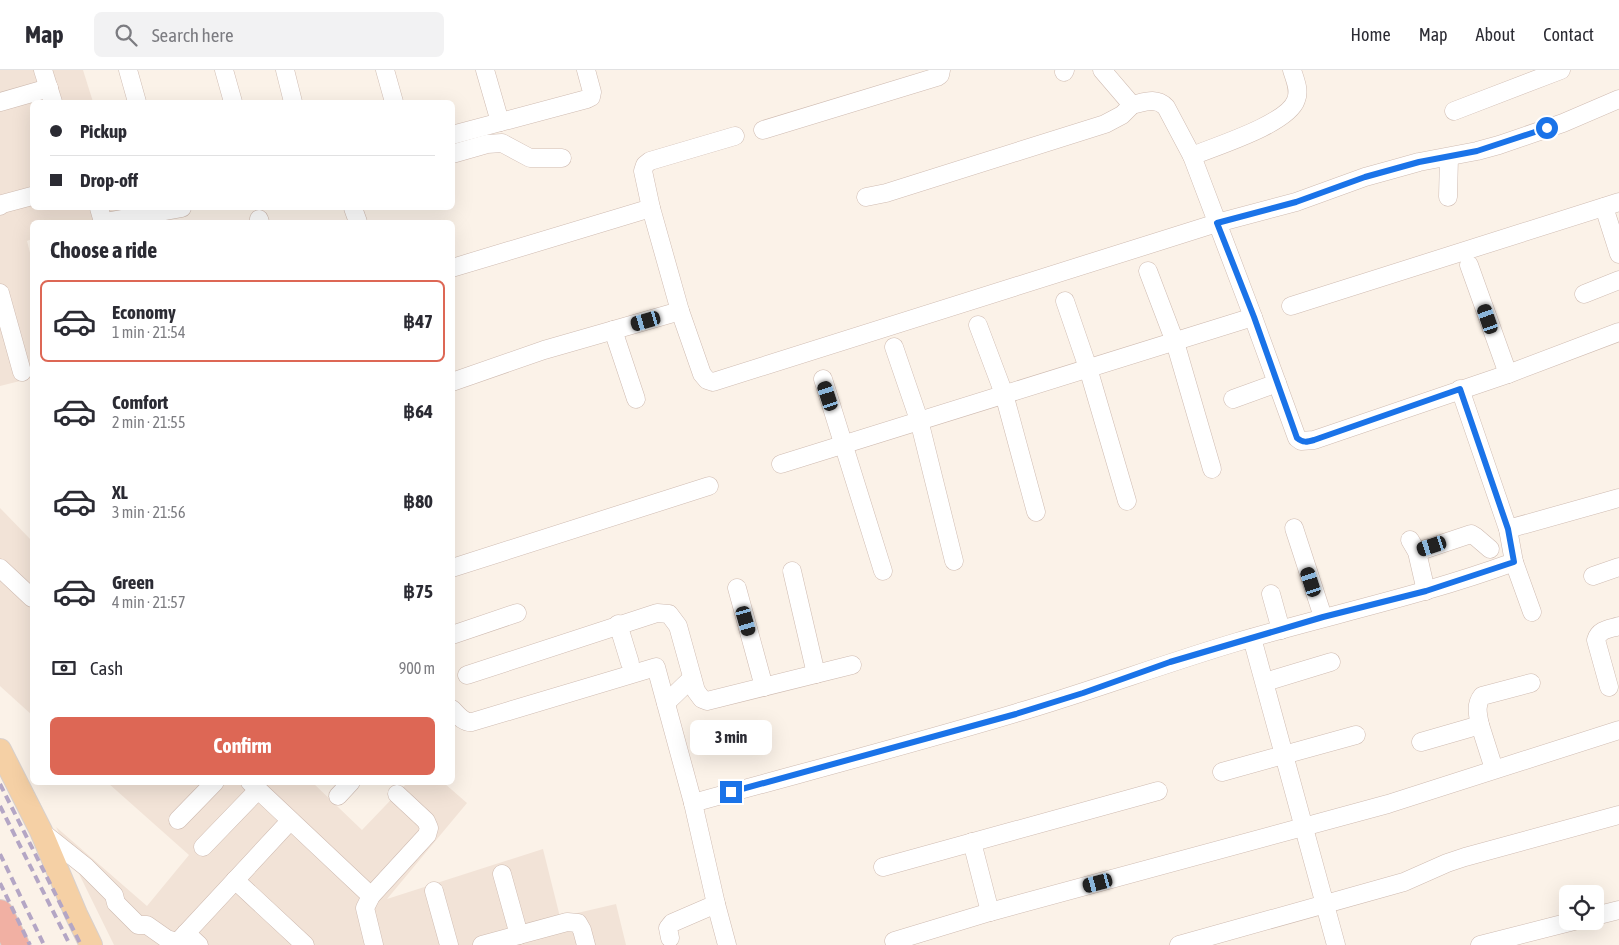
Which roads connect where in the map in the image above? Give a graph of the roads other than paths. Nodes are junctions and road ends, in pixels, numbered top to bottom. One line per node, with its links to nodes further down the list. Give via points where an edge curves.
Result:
1 (44, 70): 12 (street)
2 (128, 70): 14 (street)
3 (224, 70): 15 (street)
4 (285, 70): 16 (street)
5 (385, 70): 17 (street)
6 (486, 70): 21 (street)
7 (586, 70): 21 (street, via 591,97)
8 (941, 70): 22 (street, via 937,77)
9 (1102, 70): 19 (street)
10 (1292, 70): 26 (street, via 1297,98 1294,106 1283,116)
11 (1561, 70): 20 (street)
12 (51, 95): 18 (street)
13 (1619, 99): 27 (street, via 1499,145)
14 (136, 100)
15 (232, 100)
16 (292, 100)
17 (393, 100)
18 (0, 102)
19 (1132, 105): 26 (street, via 1152,100 1162,103); 30 (street, via 1105,124)
20 (1454, 110)
21 (500, 122): 23 (street)
22 (763, 130)
23 (455, 134)
24 (735, 136): 34 (street, via 645,165 643,171)
25 (455, 153): 28 (street, via 502,143 530,158)
26 (1192, 156): 37 (street)
27 (1449, 157): 31 (street); 37 (street, via 1379,173 1296,202)
28 (562, 158)
29 (30, 196): 32 (street)
30 (866, 197)
31 (1448, 197)
32 (1, 202)
33 (1612, 204): 38 (street); 46 (street)
34 (651, 208): 40 (street); 47 (street)
35 (159, 210): 36 (street)
36 (108, 218)
37 (1217, 223): 47 (street, via 713,382 702,374); 48 (street)
38 (1619, 254)
39 (1469, 265): 56 (street)
40 (455, 267)
41 (1148, 271): 52 (street)
42 (1619, 280): 44 (street)
43 (0, 293): 55 (street)
44 (1584, 294)
45 (1065, 301): 54 (street)
46 (1291, 306)
47 (680, 311): 50 (street)
48 (1254, 317): 52 (street); 59 (street)
49 (978, 325): 61 (street)
50 (613, 330): 58 (street); 62 (street)
51 (1619, 332): 56 (street)
52 (1175, 342): 54 (street); 67 (street)
53 (894, 347): 64 (street)
54 (1088, 368): 61 (street); 70 (street)
55 (22, 372)
56 (1508, 374): 60 (street)
57 (823, 379): 65 (street)
58 (455, 381)
59 (1277, 383): 60 (street, via 1297,438 1306,442); 63 (street)
60 (1460, 389): 73 (street)
61 (1004, 394): 64 (street); 71 (street)
62 (636, 399)
63 (1233, 399)
64 (919, 420): 65 (street); 75 (street)
65 (844, 445): 66 (street); 81 (street)
66 (781, 464)
67 (1212, 469)
68 (709, 486): 77 (street)
69 (1619, 498): 73 (street)
70 (1127, 501)
71 (1036, 512)
72 (1294, 528): 89 (street)
73 (1508, 529): 76 (street)
74 (1490, 549): 85 (street, via 1471,534 1413,546)
75 (954, 562)
76 (1514, 562): 85 (street); 87 (street)
77 (455, 567)
78 (0, 568): 84 (street)
79 (1619, 568): 82 (street)
80 (792, 571): 98 (street)
81 (883, 571)
82 (1593, 576)
83 (737, 588): 103 (street)
84 (30, 589)
85 (1426, 591): 89 (street)
86 (1271, 594): 92 (street)
87 (1532, 612)
88 (517, 613): 93 (street)
89 (1323, 617): 92 (street)
90 (618, 624): 95 (street); 99 (street); 100 (street, via 657,613 669,614 678,626)
91 (1619, 626): 104 (street, via 1601,631 1596,640)
92 (1281, 630): 94 (street)
93 (455, 634)
94 (1252, 638): 101 (street); 121 (street, via 1016,714)
95 (630, 662)
96 (1331, 662): 101 (street)
97 (852, 665): 98 (street)
98 (816, 674): 103 (street)
99 (467, 675)
100 (692, 678): 103 (street, via 696,691 707,701); 105 (street)
101 (1265, 682): 112 (street)
102 (1530, 683): 107 (street, via 1482,696 1477,709)
103 (764, 687)
104 (1609, 687)
105 (666, 704): 106 (street, via 654,667 468,723); 121 (street)
106 (455, 711)
107 (1480, 725): 110 (street); 113 (street)
108 (1619, 730): 113 (street)
109 (1356, 735): 112 (street)
110 (1421, 742)
111 (0, 750): 126 (main road)
112 (1285, 754): 114 (street); 125 (street)
113 (1494, 769): 125 (street, via 1388,804)
114 (1222, 772)
115 (212, 785): 123 (street)
116 (348, 785): 120 (street)
117 (254, 786): 124 (street); 128 (street)
118 (1158, 790): 127 (street)
119 (397, 794): 133 (street, via 426,821 429,828)
120 (338, 796)
121 (693, 803): 135 (street)
122 (1619, 815): 134 (street, via 1465,857 1404,882)
123 (178, 820)
124 (290, 821): 131 (street); 133 (street)
125 (1304, 827): 134 (street); 137 (street)
126 (41, 831): 144 (street, via 86,867 114,895 124,894 146,919 147,925 167,939); 148 (main road)
127 (972, 842): 129 (street); 137 (street)
128 (203, 846)
129 (883, 866)
130 (502, 874): 142 (street)
131 (236, 880): 144 (street); 150 (street)
132 (434, 890): 151 (street)
133 (371, 896): 146 (street, via 365,908)
134 (1325, 903): 155 (street); 156 (street)
135 (716, 904): 141 (street, via 672,923 668,928); 154 (street)
136 (1619, 910): 139 (street)
137 (990, 912): 145 (street)
138 (0, 913): 147 (highway)
139 (1604, 914)
140 (1559, 927): 143 (street)
141 (670, 938)
142 (513, 939): 152 (street); 153 (street, via 567,922 578,923)
143 (1530, 939): 157 (street)
144 (179, 940): 149 (street)
145 (894, 941)
146 (370, 943)
147 (16, 945)
148 (91, 945)
149 (199, 945)
150 (305, 945)
151 (449, 945)
152 (482, 945)
153 (586, 945)
154 (727, 945)
155 (1179, 945)
156 (1336, 945)
157 (1480, 945)

